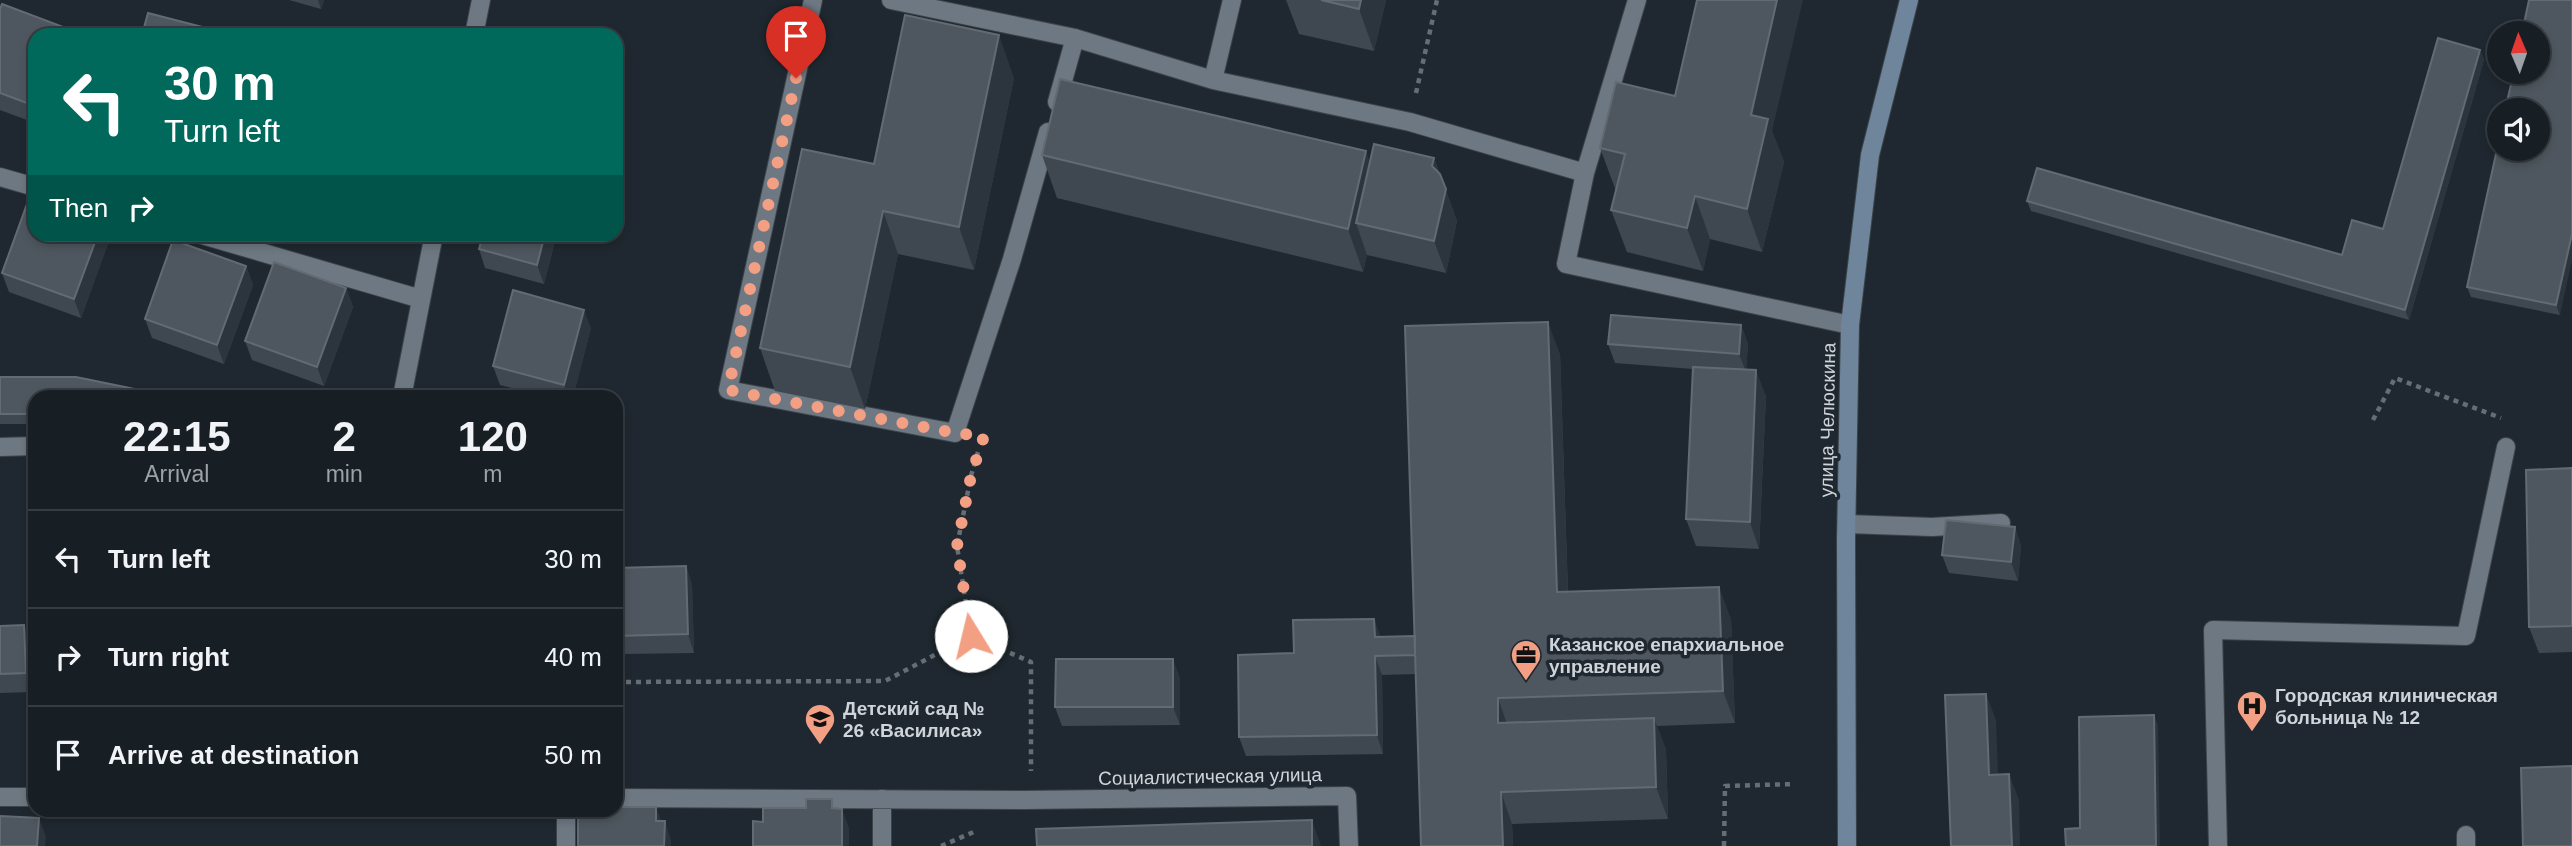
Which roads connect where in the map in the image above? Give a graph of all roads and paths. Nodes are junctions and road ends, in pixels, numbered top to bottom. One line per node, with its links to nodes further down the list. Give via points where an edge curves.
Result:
1 (481, 0): 8 (street)
2 (813, 0): 21 (street, via 728,390)
3 (891, 0): 9 (street)
4 (1232, 0): 10 (street)
5 (1437, 0): 11 (path)
6 (1637, 0): 12 (street)
7 (1909, 0): 18 (main road, улица Челюскина, via 1870,155)
8 (475, 28)
9 (1075, 38): 10 (street); 21 (street, via 1012,259)
10 (1213, 80): 11 (street)
11 (1409, 122): 12 (street)
12 (1585, 173): 18 (street, via 1566,264)
13 (0, 177): 14 (street)
14 (28, 185)
15 (226, 242): 17 (street)
16 (432, 242): 17 (street)
17 (421, 299): 19 (street)
18 (1850, 325): 26 (main road, улица Челюскина)
19 (403, 390)
20 (2373, 420): 24 (path, via 2395,378 2502,418)
21 (955, 433): 27 (path, via 984,436 957,546)
22 (28, 446): 23 (street)
23 (0, 447)
24 (2506, 447): 41 (street, via 2466,636 2213,630)
25 (2001, 523): 26 (street, via 1932,527)
26 (1847, 524): 40 (main road, улица Челюскина)
27 (971, 636): 28 (path, via 885,681); 34 (path, via 1031,662)
28 (623, 682)
29 (1795, 784): 39 (path, via 1725,786)
30 (0, 797): 31 (street)
31 (28, 797)
32 (623, 798): 33 (street)
33 (882, 799): 34 (street); 37 (street)
34 (1028, 799): 38 (street, Социалистическая улица, via 1347,796)
35 (566, 817): 36 (street)
36 (566, 846)
37 (882, 846)
38 (1349, 846)
39 (1724, 846)
40 (1847, 846)
41 (2218, 846)

